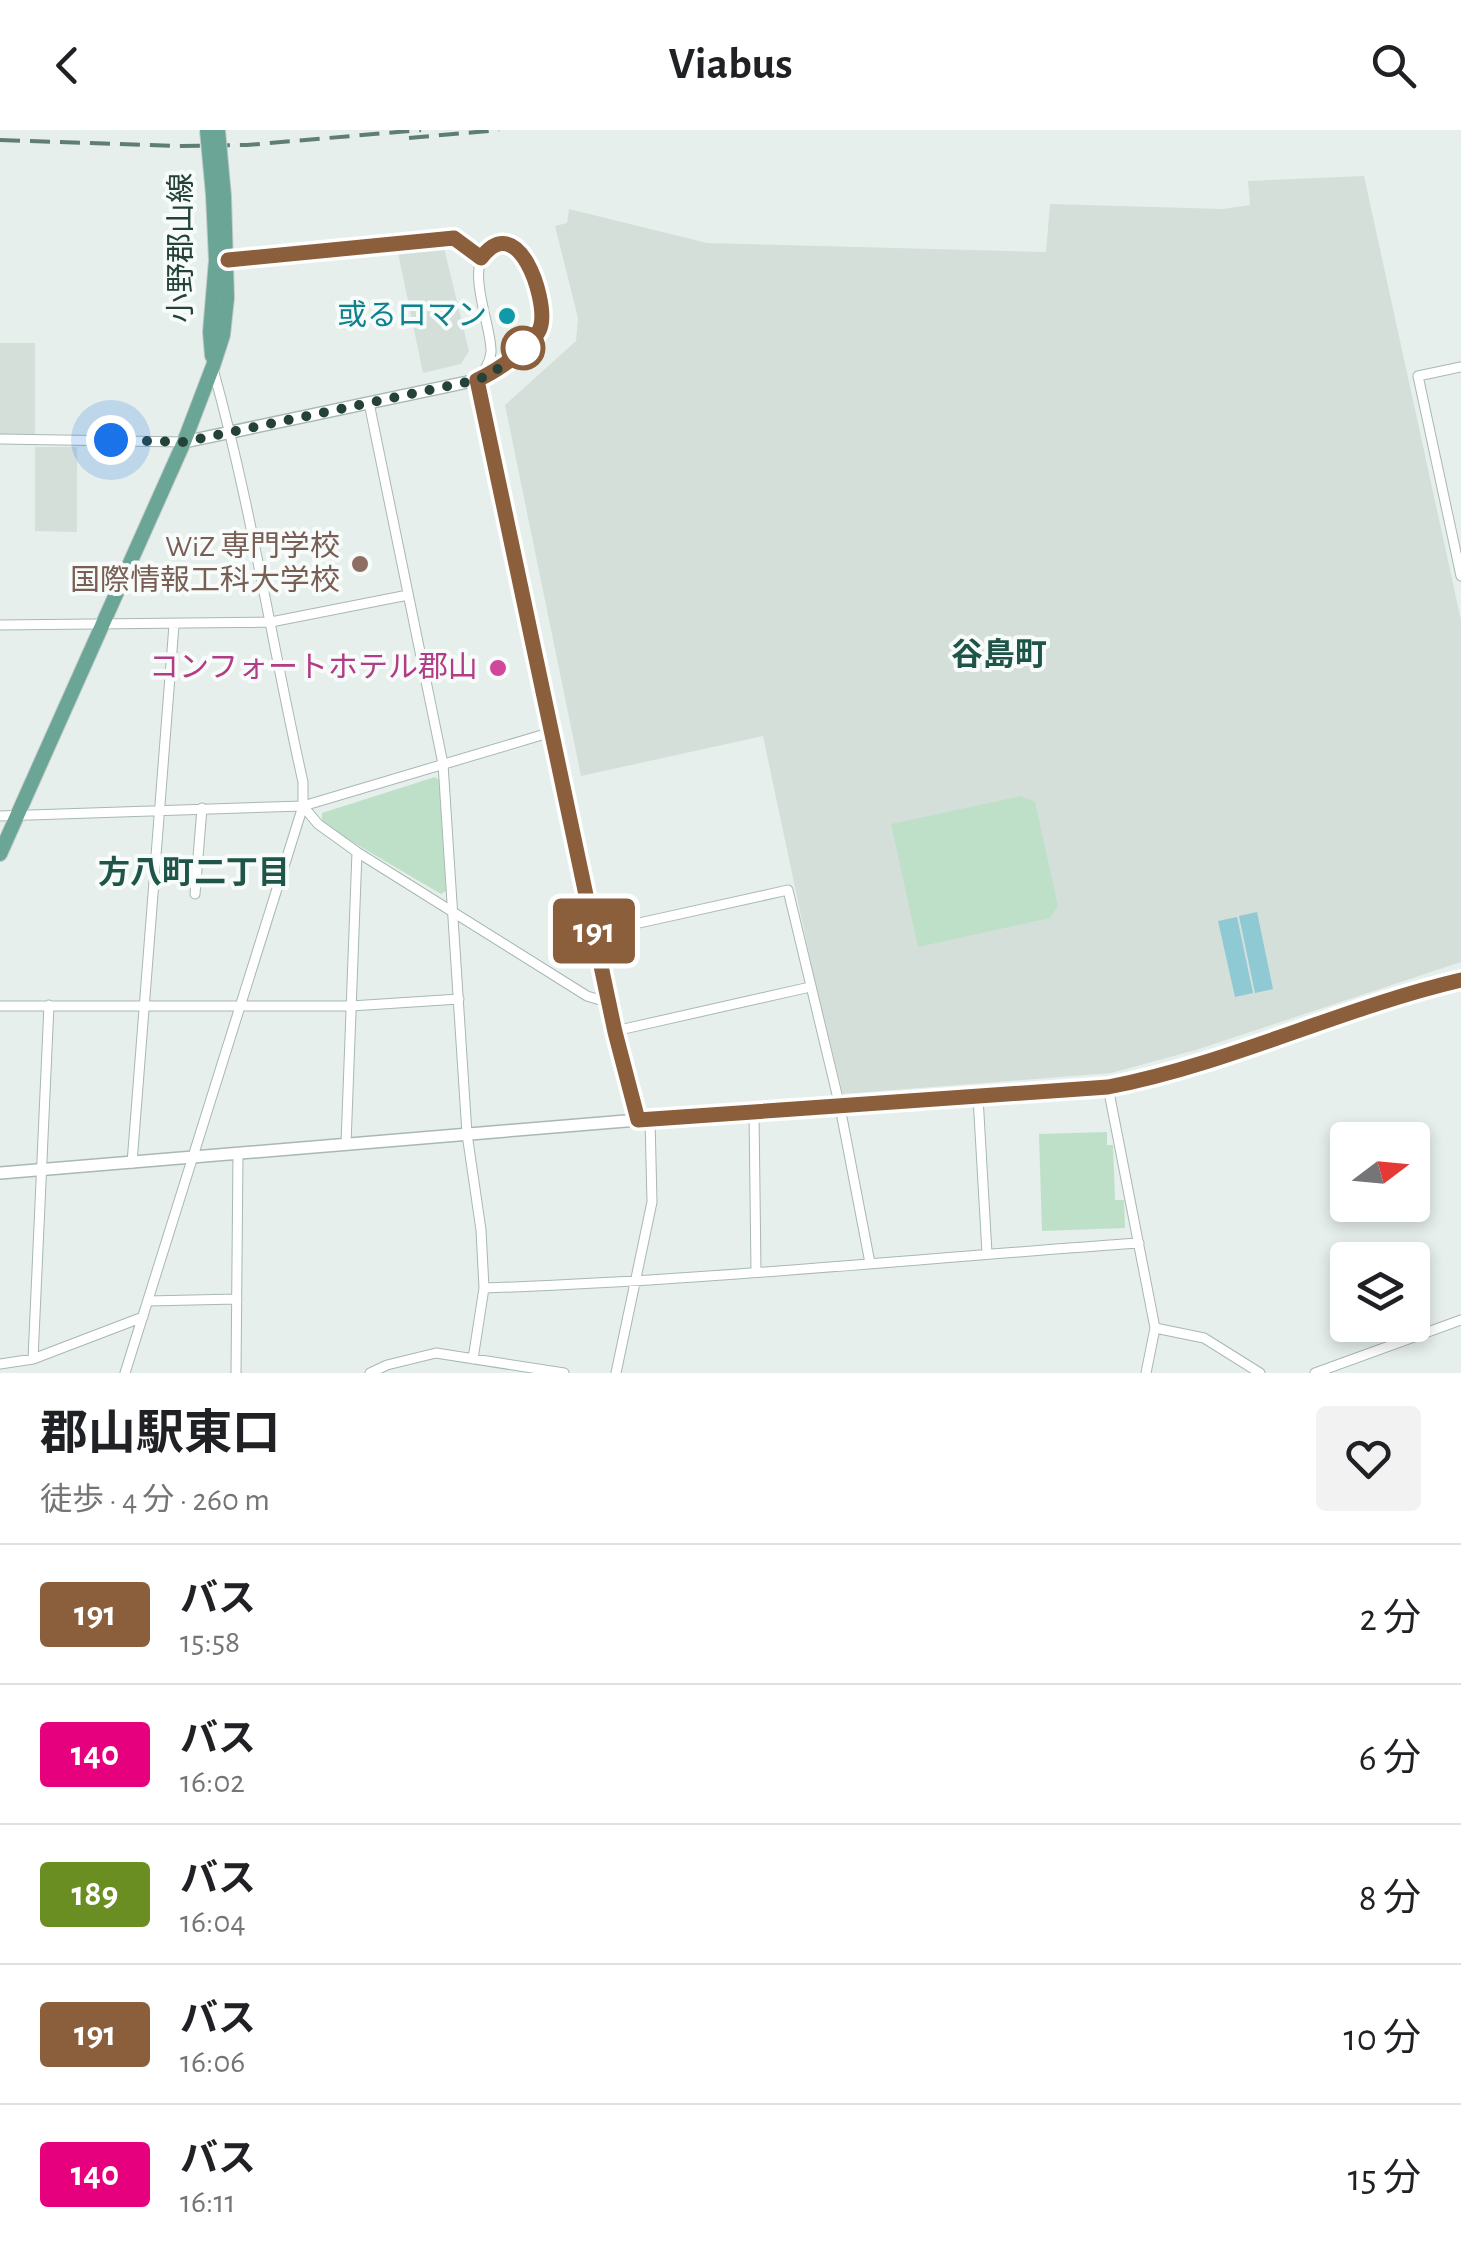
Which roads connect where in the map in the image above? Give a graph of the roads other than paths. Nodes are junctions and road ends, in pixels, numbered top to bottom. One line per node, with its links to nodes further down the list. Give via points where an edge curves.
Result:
1 (207, 130): 3 (main road, 小野郡山線, bridge)
2 (218, 130): 3 (main road, 小野郡山線, bridge)
3 (218, 195): 5 (main road, 小野郡山線); 6 (main road, 小野郡山線)
4 (481, 258): 5 (street, via 454,238); 8 (street, via 491,348); 8 (street, via 500,244 524,254 542,321 520,351)
5 (228, 260): 6 (main road, 小野郡山線, via 225,320)
6 (212, 366): 10 (street); 12 (main road, 小野郡山線)
7 (1461, 367): 13 (street, via 1418,376)
8 (477, 380): 9 (street); 19 (street)
9 (369, 403): 10 (street); 14 (street)
10 (231, 433): 12 (street); 15 (street)
11 (0, 439): 12 (street)
12 (184, 442): 17 (main road, 小野郡山線)
13 (1461, 576)
14 (408, 595): 15 (street); 20 (street)
15 (271, 622): 18 (street); 21 (street)
16 (0, 625): 17 (street)
17 (102, 625): 18 (street); 25 (main road, 小野郡山線)
18 (174, 625): 23 (street)
19 (552, 732): 20 (street); 30 (street)
20 (443, 764): 21 (street); 29 (street)
21 (303, 806): 22 (street); 26 (street); 35 (street)
22 (202, 808): 23 (street); 28 (street)
23 (158, 810): 25 (street); 36 (street)
24 (0, 816): 25 (street)
25 (17, 816): 27 (main road, 小野郡山線)
26 (356, 852): 29 (street); 39 (street)
27 (0, 854)
28 (196, 894)
29 (455, 912): 33 (street); 34 (street, via 593,999)
30 (594, 933): 32 (street, via 788,890); 34 (street)
31 (1461, 980): 41 (street)
32 (810, 988): 40 (street); 43 (street)
33 (460, 999): 39 (street); 46 (street)
34 (610, 1003): 40 (street)
35 (238, 1004): 36 (street); 39 (street); 49 (street)
36 (143, 1005): 38 (street); 50 (street)
37 (0, 1006): 38 (street)
38 (49, 1006): 51 (street)
39 (351, 1006): 47 (street)
40 (615, 1032): 45 (street)
41 (1108, 1087): 42 (street); 53 (street)
42 (978, 1097): 43 (street); 54 (street)
43 (840, 1108): 44 (street); 55 (street)
44 (754, 1113): 45 (street); 56 (street)
45 (644, 1120): 46 (street); 57 (street, via 652,1202)
46 (467, 1134): 47 (street); 58 (street)
47 (346, 1144): 48 (street)
48 (238, 1153): 49 (street); 59 (street)
49 (193, 1157): 50 (street); 60 (street)
50 (132, 1163): 51 (street)
51 (40, 1170): 52 (street); 64 (street)
52 (0, 1173)
53 (1139, 1243): 54 (street); 63 (street)
54 (987, 1253): 55 (street)
55 (870, 1264): 56 (street)
56 (756, 1270): 57 (street)
57 (637, 1283): 58 (street); 67 (street)
58 (484, 1288): 65 (street)
59 (237, 1300): 60 (street); 69 (street)
60 (148, 1302): 61 (street)
61 (143, 1317): 64 (street); 68 (street)
62 (1461, 1320): 74 (street)
63 (1155, 1328): 72 (street); 73 (street, via 1204,1338)
64 (32, 1359): 66 (street)
65 (474, 1359): 70 (street, via 436,1354); 71 (street)
66 (0, 1364)
67 (618, 1372)
68 (125, 1373)
69 (236, 1373)
70 (370, 1373)
71 (564, 1373)
72 (1146, 1373)
73 (1260, 1373)
74 (1315, 1373)

